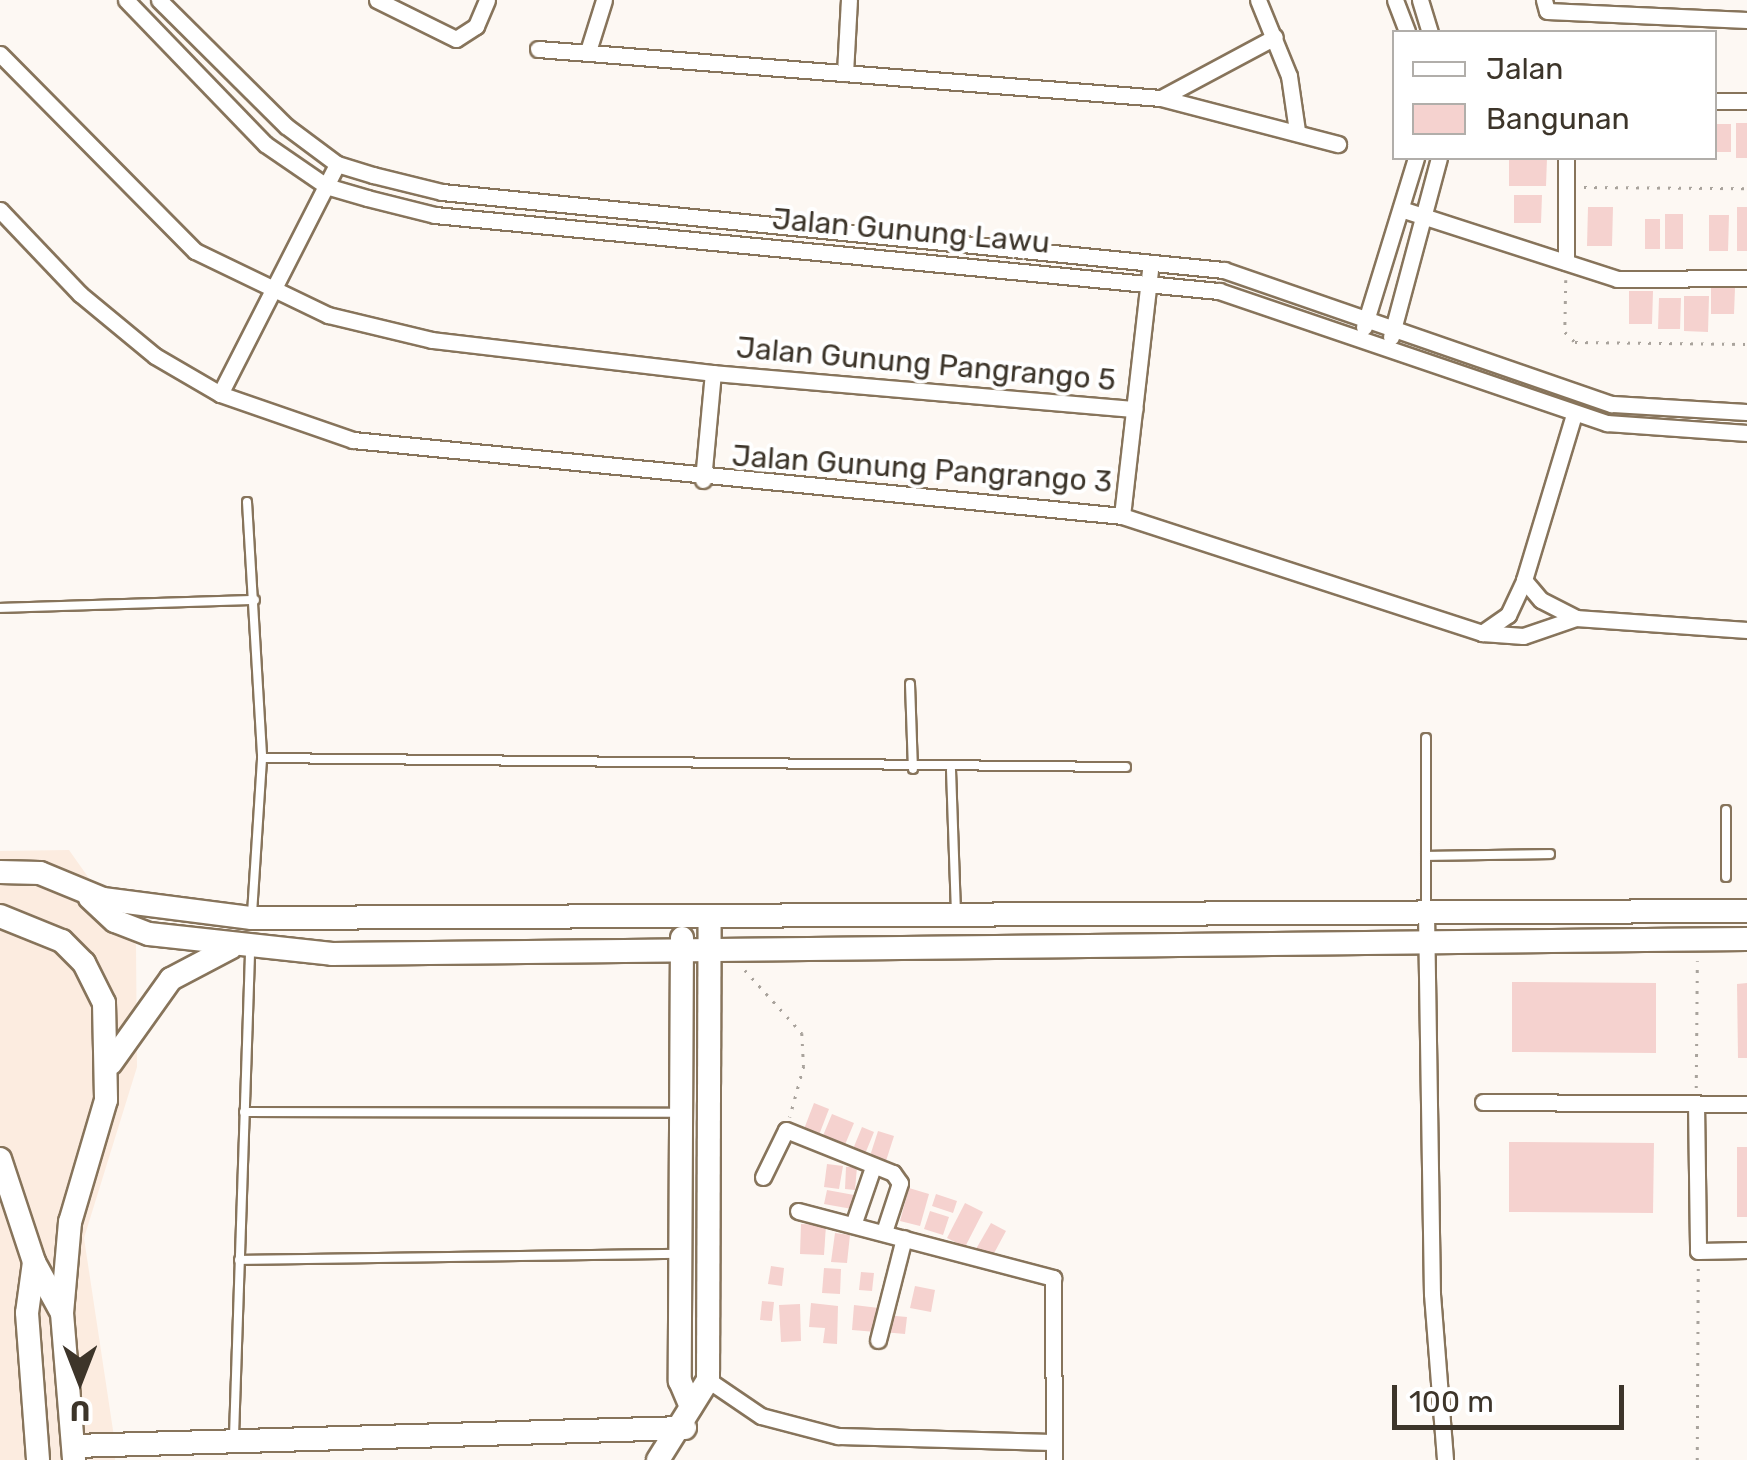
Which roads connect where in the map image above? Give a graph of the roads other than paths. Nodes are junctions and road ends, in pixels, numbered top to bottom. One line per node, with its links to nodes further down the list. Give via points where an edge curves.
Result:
1 (126, 0): 28 (street, Jalan Gunung Lawu, via 265,144)
2 (159, 0): 27 (street, Jalan Gunung Lawu, via 286,126)
3 (377, 0): 4 (street, via 456,39 476,26)
4 (487, 0)
5 (604, 0): 15 (street)
6 (849, 0): 18 (street)
7 (1258, 0): 14 (street)
8 (1395, 0): 12 (street)
9 (1420, 0): 13 (street)
10 (1546, 6): 11 (street)
11 (1747, 20)
12 (1406, 30)
13 (1429, 30)
14 (1275, 38): 19 (street); 22 (street)
15 (589, 48): 16 (street); 18 (street)
16 (538, 49)
17 (0, 54): 36 (street, Jalan Gunung Pangrango 5, via 170,229)
18 (844, 73): 19 (street)
19 (1160, 98): 22 (street)
20 (1717, 100): 21 (street)
21 (1747, 101)
22 (1298, 131): 23 (street)
23 (1338, 144)
24 (1416, 160): 30 (street)
25 (1439, 160): 31 (street)
26 (1566, 160): 33 (street)
27 (337, 164): 28 (street); 32 (street, Jalan Gunung Lawu, via 442,192)
28 (326, 186): 35 (street, Jalan Gunung Lawu, via 435,215); 36 (street)
29 (0, 210): 42 (street, Jalan Gunung Pangrango 3, via 80,294 155,356)
30 (1404, 210): 31 (street); 37 (street)
31 (1428, 216): 33 (street); 38 (street)
32 (1151, 259): 35 (street, Jalan Gunung Pangrango 3); 37 (street, Jalan Gunung Lawu, via 1224,270)
33 (1566, 262): 34 (street, via 1616,279)
34 (1747, 278)
35 (1148, 281): 39 (street, Jalan Gunung Lawu, via 1219,291); 43 (street, Jalan Gunung Pangrango 3)
36 (276, 296): 41 (street, Jalan Gunung Pangrango 5, via 432,340); 42 (street)
37 (1366, 318): 38 (street, Jalan Gunung Lawu); 39 (street)
38 (1394, 327): 40 (street); 44 (street, Jalan Gunung Lawu, via 1612,404)
39 (1359, 340): 40 (street, Jalan Gunung Lawu)
40 (1387, 350): 45 (street, Jalan Gunung Lawu)
41 (713, 373): 43 (street, Jalan Gunung Pangrango 5); 47 (street)
42 (220, 394): 47 (street, Jalan Gunung Pangrango 3, via 292,422 404,450)
43 (1134, 409): 49 (street, Jalan Gunung Pangrango 3)
44 (1747, 412)
45 (1574, 414): 46 (street, Jalan Gunung Lawu, via 1648,430); 50 (street)
46 (1747, 433)
47 (703, 480): 49 (street, Jalan Gunung Pangrango 3)
48 (247, 502): 51 (lane)
49 (1122, 516): 55 (street)
50 (1524, 580): 53 (street, via 1541,600); 55 (street, via 1508,615)
51 (256, 600): 52 (lane); 58 (lane)
52 (0, 608)
53 (1576, 618): 54 (street); 55 (street, via 1523,636)
54 (1747, 630)
55 (1482, 633)
56 (910, 684): 60 (lane)
57 (1426, 738): 64 (lane)
58 (262, 758): 60 (lane); 72 (lane)
59 (1126, 767): 61 (lane)
60 (913, 769): 61 (lane)
61 (951, 770): 71 (lane)
62 (1726, 810): 66 (lane)
63 (1550, 854): 64 (lane)
64 (1426, 856): 69 (lane)
65 (0, 872): 67 (street, via 40,872)
66 (1726, 877)
67 (88, 895): 72 (street); 77 (street, via 134,930)
68 (1747, 911): 69 (street)
69 (1426, 913): 71 (street); 76 (street)
70 (0, 916): 80 (street, via 62,941 84,962 104,1003)
71 (956, 917): 73 (street)
72 (252, 918): 74 (street)
73 (710, 919): 74 (street); 79 (street)
74 (682, 920): 78 (street)
75 (1747, 939): 76 (street)
76 (1425, 944): 79 (street); 107 (street, via 1432,1294)
77 (240, 949): 78 (street); 80 (street, via 171,979); 84 (lane)
78 (682, 954): 79 (street); 85 (street)
79 (710, 954): 99 (street)
80 (110, 1063): 97 (street, via 70,1222)
81 (1483, 1102): 82 (street)
82 (1696, 1104): 83 (street); 93 (street, via 1698,1251)
83 (1747, 1104)
84 (244, 1112): 85 (lane); 95 (lane)
85 (682, 1113): 94 (street)
86 (0, 1159): 96 (street)
87 (873, 1167): 88 (street, via 786,1130); 90 (street); 91 (street, via 900,1183)
88 (762, 1177)
89 (798, 1211): 90 (street)
90 (853, 1225): 91 (street)
91 (884, 1232): 92 (street)
92 (904, 1238): 98 (street); 101 (street, via 1053,1278)
93 (1747, 1250)
94 (682, 1254): 95 (lane); 100 (street, via 680,1380)
95 (239, 1260): 102 (lane)
96 (34, 1262): 97 (street); 104 (street, via 26,1314)
97 (62, 1313): 103 (street)
98 (878, 1340)
99 (708, 1380): 100 (street); 101 (street, via 761,1416 838,1436)
100 (688, 1418): 102 (street); 105 (street)
101 (1054, 1442): 106 (street)
102 (234, 1446): 103 (street)
103 (74, 1453)
104 (38, 1460)
105 (658, 1460)
106 (1054, 1460)
107 (1445, 1460)

